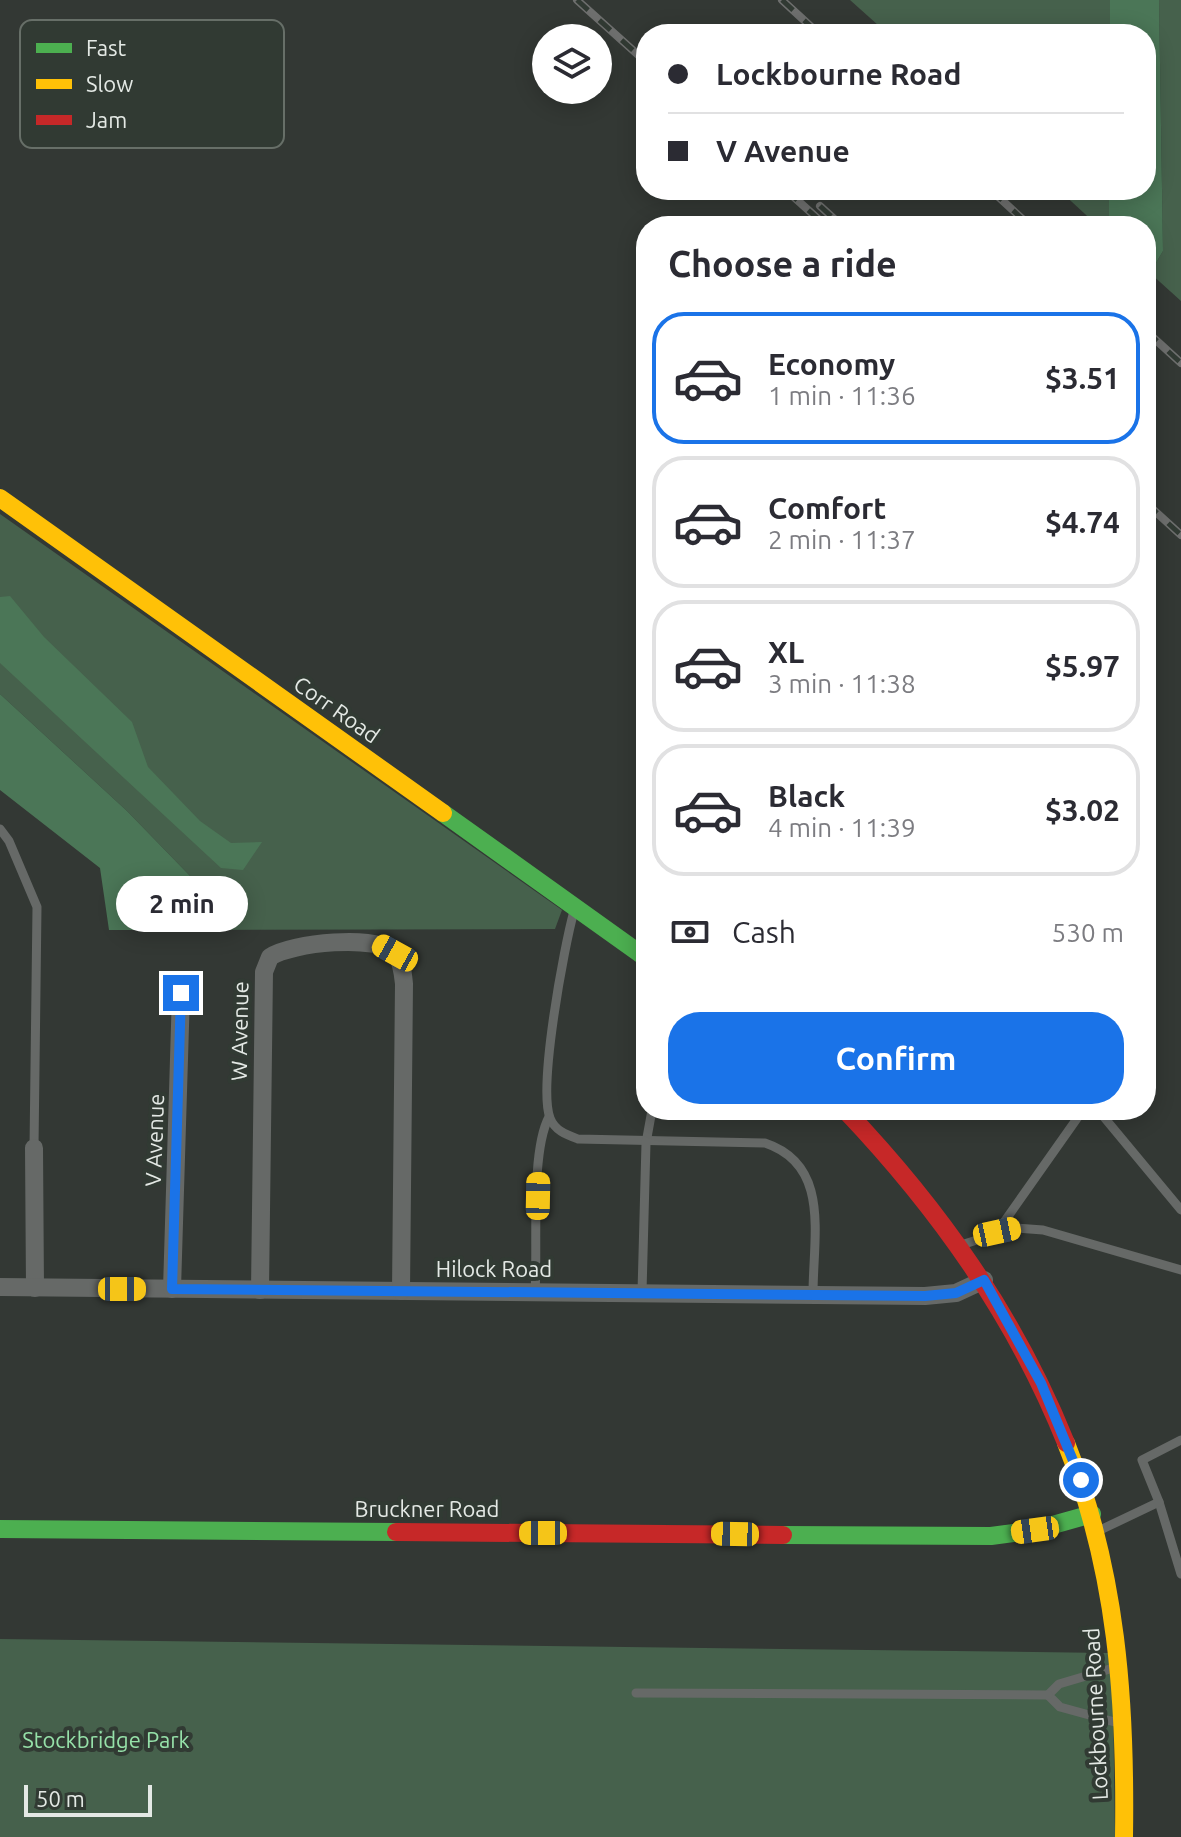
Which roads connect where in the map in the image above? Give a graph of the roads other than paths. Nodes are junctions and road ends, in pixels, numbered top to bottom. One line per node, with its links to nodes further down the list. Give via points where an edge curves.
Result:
1 (0, 498): 3 (street, Corr Road)
2 (0, 829): 12 (lane, via 37,907)
3 (575, 908): 4 (street, Corr Road); 6 (lane, via 551,1047)
4 (636, 951)
5 (181, 993): 20 (street, V Avenue)
6 (549, 1117): 11 (lane, via 557,1130 578,1139); 23 (lane, via 539,1173)
7 (650, 1120): 11 (lane)
8 (854, 1120): 15 (street, via 907,1176)
9 (1076, 1120): 14 (lane)
10 (1106, 1120): 13 (lane)
11 (646, 1143): 24 (lane); 25 (lane, via 765,1143 797,1159 813,1197)
12 (34, 1148): 19 (street)
13 (1181, 1210)
14 (997, 1232): 15 (lane); 16 (lane, via 1043,1230)
15 (960, 1245): 17 (street)
16 (1181, 1270)
17 (984, 1280): 25 (street, Hilock Road, via 941,1296); 28 (street, Lockbourne Road, via 1041,1383)
18 (0, 1287): 19 (street, Hilock Road)
19 (35, 1288): 20 (street, Hilock Road)
20 (172, 1289): 21 (street, Hilock Road)
21 (260, 1290): 22 (street, Hilock Road); 22 (street, W Avenue, via 264,972 270,957 296,945 378,943 395,953 404,984)
22 (401, 1291): 23 (street, Hilock Road)
23 (535, 1292): 24 (street, Hilock Road)
24 (642, 1292): 25 (street, Hilock Road)
25 (813, 1294)
26 (1181, 1440): 27 (lane, via 1142,1460)
27 (1159, 1502): 28 (lane); 30 (lane)
28 (1094, 1523): 29 (street, Bruckner Road, via 991,1536); 31 (street, Lockbourne Road)
29 (0, 1529)
30 (1181, 1574)
31 (1120, 1666): 33 (lane, via 1059,1684); 34 (street, Lockbourne Road)
32 (636, 1693): 33 (lane)
33 (1048, 1695): 34 (lane, via 1060,1707)
34 (1124, 1725): 35 (street, Lockbourne Road)
35 (1124, 1837)

